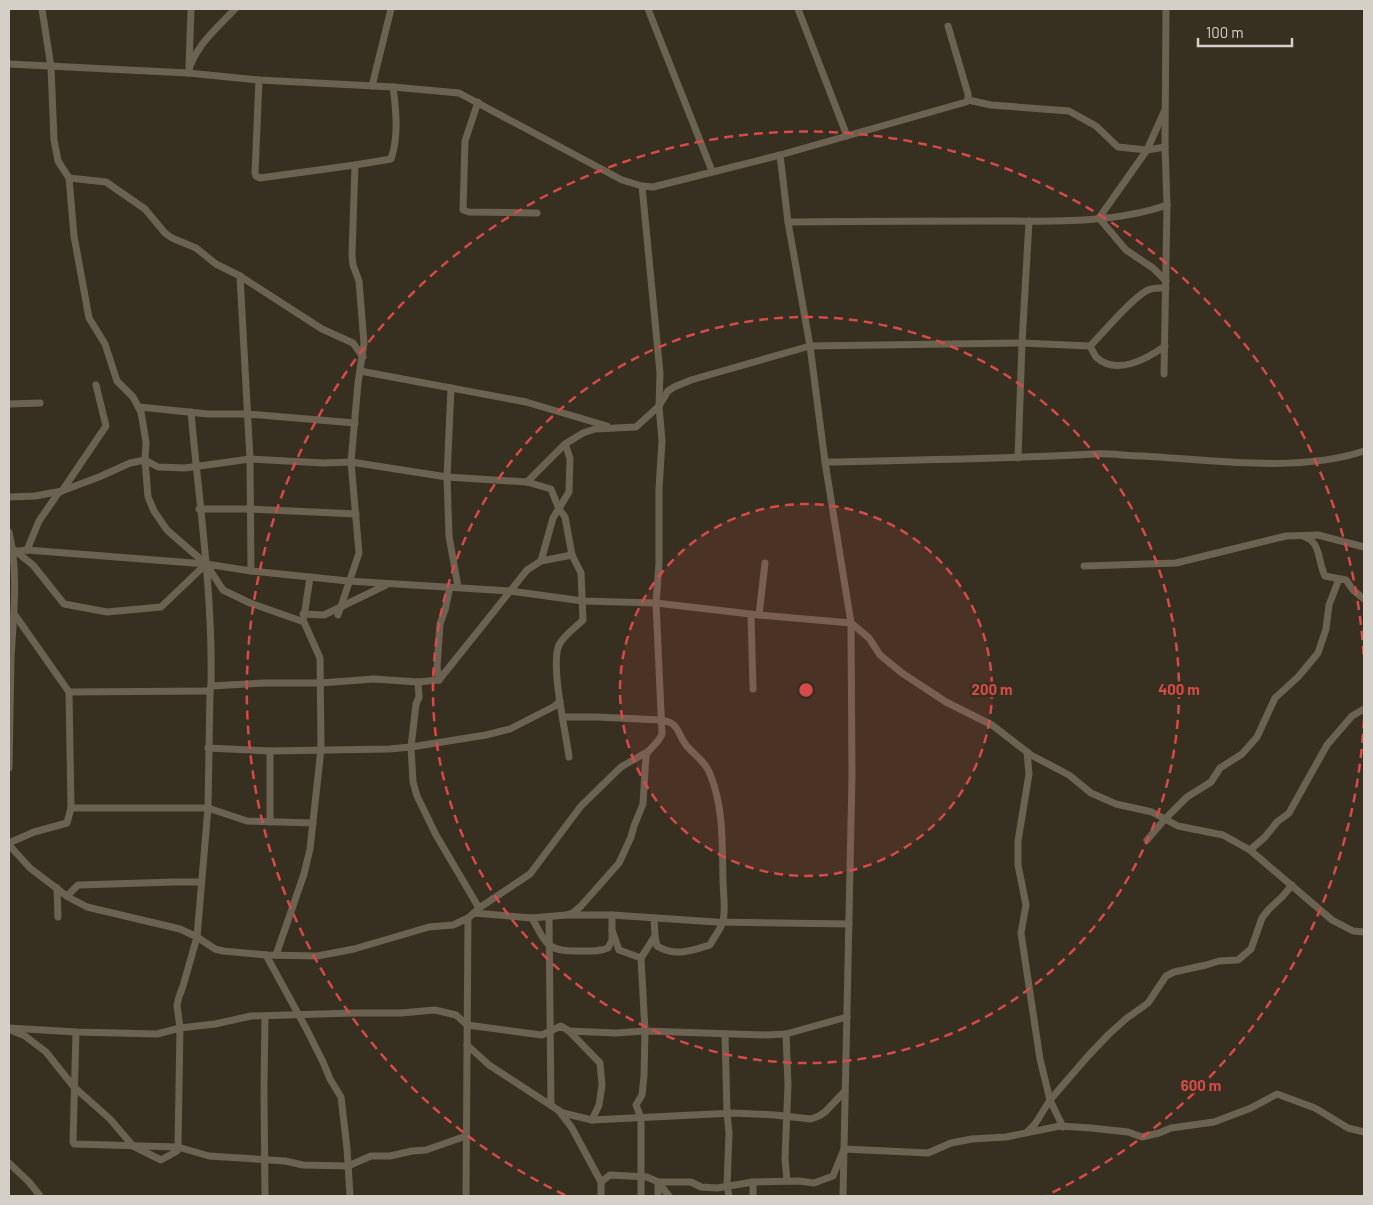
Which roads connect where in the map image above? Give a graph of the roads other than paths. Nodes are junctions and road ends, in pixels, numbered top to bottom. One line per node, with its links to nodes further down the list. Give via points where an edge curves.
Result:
1 (42, 9): 10 (street)
2 (191, 9): 11 (street)
3 (235, 9): 11 (street, via 203,43)
4 (391, 9): 13 (street)
5 (648, 9): 23 (street)
6 (798, 9): 18 (street)
7 (1166, 9): 17 (street)
8 (948, 26): 15 (street)
9 (9, 64): 10 (street)
10 (51, 67): 11 (street); 24 (street, via 54,140 58,161)
11 (189, 70): 12 (street)
12 (260, 80): 13 (street); 22 (street, via 256,176 263,178)
13 (372, 86): 14 (street)
14 (393, 87): 16 (street, via 459,93); 22 (street, via 396,110 392,158)
15 (968, 100): 18 (street); 20 (street, via 1069,111 1096,126 1118,147)
16 (478, 102): 25 (street, via 622,180); 27 (street, via 465,141 463,210)
17 (1166, 108): 19 (street); 20 (street)
18 (847, 136): 21 (street)
19 (1165, 147): 20 (street); 26 (street)
20 (1148, 150): 28 (street)
21 (780, 155): 23 (street); 30 (street)
22 (355, 165): 37 (street, via 352,255 361,298)
23 (712, 171): 25 (street, via 664,186)
24 (69, 178): 31 (street, via 106,182 146,209 172,238 196,248 216,264); 45 (street, via 74,236 89,318 106,344 117,381)
25 (642, 186): 44 (street, via 660,373)
26 (1167, 205): 28 (street, via 1148,212); 32 (street)
27 (537, 213)
28 (1100, 218): 29 (street); 32 (street, via 1126,250 1153,268)
29 (1029, 221): 30 (street); 33 (street)
30 (788, 222): 34 (street)
31 (240, 276): 37 (street, via 322,329 353,343); 47 (street)
32 (1166, 284): 35 (street, via 1145,291); 36 (street)
33 (1022, 343): 34 (street); 35 (street); 52 (street)
34 (810, 346): 44 (street, via 682,383 668,391); 56 (street)
35 (1090, 346): 36 (street, via 1096,357 1110,364 1124,365 1149,357)
36 (1165, 346): 39 (street)
37 (363, 357): 38 (street)
38 (360, 371): 41 (street); 48 (street)
39 (1164, 374)
40 (96, 385): 60 (street, via 106,426)
41 (451, 388): 49 (street, via 526,402); 58 (street)
42 (40, 403): 43 (street)
43 (9, 404)
44 (659, 406): 49 (street, via 636,427); 86 (street, via 662,441)
45 (139, 407): 46 (street); 54 (street, via 146,442)
46 (191, 412): 47 (street); 57 (street)
47 (247, 414): 48 (street); 53 (street)
48 (355, 423): 55 (street)
49 (615, 428): 50 (street, via 595,429)
50 (565, 444): 59 (street); 63 (street, via 570,458 570,482 569,492)
51 (1364, 451): 52 (street, via 1303,462 1093,454)
52 (1018, 458): 56 (street)
53 (250, 459): 55 (street); 57 (street); 64 (street)
54 (145, 460): 57 (street, via 158,467); 60 (street); 74 (street, via 148,496 154,511 168,530)
55 (351, 462): 58 (street); 65 (street)
56 (826, 462): 94 (street)
57 (196, 467): 62 (street)
58 (447, 477): 59 (street); 82 (street, via 449,536)
59 (527, 482): 63 (street, via 551,490)
60 (62, 491): 61 (street); 70 (street, via 39,521)
61 (9, 497)
62 (200, 509): 64 (street); 74 (street)
63 (559, 509): 71 (street, via 565,518); 72 (street, via 553,518)
64 (251, 510): 65 (street); 76 (street)
65 (356, 514): 79 (street, via 358,553)
66 (9, 532): 69 (street)
67 (1300, 536): 68 (street, via 1318,535); 75 (street, via 1272,538 1176,563); 78 (street, via 1313,541 1325,576)
68 (1364, 547)
69 (10, 550): 70 (street); 74 (street, via 33,565 64,604 107,612 161,606); 90 (street)
70 (28, 550): 74 (street)
71 (572, 555): 72 (street); 85 (street, via 581,573)
72 (541, 561): 83 (street, via 527,570)
73 (765, 563): 92 (street)
74 (206, 564): 76 (street); 93 (street, via 223,590); 99 (street)
75 (1084, 566)
76 (251, 571): 77 (street)
77 (310, 577): 79 (street); 88 (street)
78 (1339, 579): 84 (street, via 1346,580); 116 (street, via 1329,605 1318,653 1275,698 1257,737 1242,754 1220,768 1211,782 1187,797)
79 (348, 582): 80 (street); 87 (street)
80 (388, 584): 81 (street); 87 (street)
81 (450, 587): 82 (street); 96 (street, via 440,624)
82 (458, 587): 83 (street)
83 (510, 590): 85 (street); 96 (street)
84 (1364, 599)
85 (583, 601): 86 (street); 102 (street, via 583,620 564,637 557,653)
86 (656, 602): 89 (street); 105 (street)
87 (340, 606): 88 (street, via 324,615); 91 (street)
88 (303, 614): 93 (street)
89 (751, 614): 92 (street); 100 (street)
90 (15, 615): 95 (street); 101 (street)
91 (338, 615)
92 (760, 615): 94 (street)
93 (304, 622): 98 (street, via 320,658)
94 (851, 623): 111 (street, via 902,674 946,702 989,722); 134 (street)
95 (10, 660): 113 (street)
96 (439, 680): 97 (street)
97 (418, 682): 98 (street, via 374,679); 106 (street, via 419,697)
98 (320, 683): 99 (street, via 265,683); 108 (street)
99 (211, 688): 101 (street); 107 (street)
100 (752, 689)
101 (68, 692): 114 (street)
102 (560, 701): 104 (street); 106 (street, via 510,729)
103 (1364, 709): 121 (street, via 1352,716 1327,745 1293,808)
104 (563, 717): 105 (street); 112 (street)
105 (661, 720): 110 (street, via 659,742); 133 (street, via 675,725 686,745 707,767 712,781 721,820)
106 (411, 747): 108 (street); 126 (street, via 417,796)
107 (208, 748): 109 (street); 115 (street)
108 (320, 749): 109 (street); 118 (street)
109 (270, 751): 117 (street)
110 (648, 752): 126 (street, via 621,767 581,806 530,874); 127 (street, via 643,804 619,863 581,906)
111 (1027, 752): 116 (street, via 1064,772 1101,798 1152,812); 158 (street, via 1029,774 1018,840 1018,865 1026,905 1021,933 1040,1059)
112 (569, 757)
113 (9, 768)
114 (72, 808): 115 (street); 120 (street, via 67,823 34,832)
115 (208, 808): 117 (street, via 247,821); 122 (street)
116 (1165, 819): 119 (street); 121 (street, via 1183,828 1223,835)
117 (270, 822): 118 (street)
118 (313, 823): 140 (street, via 304,874)
119 (1147, 840)
120 (9, 844): 124 (street, via 30,868)
121 (1250, 850): 123 (street)
122 (201, 882): 125 (street, via 78,885); 138 (street)
123 (1292, 885): 136 (street, via 1332,920 1353,931); 158 (street, via 1262,918 1251,949 1238,960 1220,960 1166,976 1148,1003 1109,1034)
124 (57, 888): 125 (street); 129 (street)
125 (67, 896): 138 (street, via 87,907 180,929)
126 (474, 913): 131 (street); 140 (street, via 453,925 429,927 345,951 317,956); 146 (street)
127 (566, 915): 128 (street); 130 (street)
128 (612, 915): 132 (street); 135 (street)
129 (58, 917)
130 (549, 917): 131 (street); 139 (street)
131 (532, 918): 139 (street)
132 (654, 918): 133 (street); 137 (street)
133 (723, 922): 134 (street); 137 (street, via 710,945 695,950 666,952 656,946)
134 (849, 924): 145 (street)
135 (612, 930): 139 (street, via 608,948 599,952 565,952); 142 (street, via 619,950)
136 (1364, 932)
137 (655, 936): 142 (street)
138 (197, 937): 141 (street, via 215,949); 147 (street, via 177,1005)
139 (550, 945): 149 (street)
140 (276, 954): 141 (street)
141 (266, 955): 143 (street)
142 (641, 958): 151 (street)
143 (298, 1014): 144 (street); 146 (street, via 435,1010 456,1015); 174 (street, via 341,1097)
144 (265, 1016): 147 (street); 172 (street)
145 (847, 1017): 154 (street); 157 (street)
146 (467, 1025): 149 (street, via 542,1035); 155 (street)
147 (180, 1028): 152 (street, via 157,1034); 170 (street)
148 (9, 1029): 152 (street); 156 (street, via 25,1036 46,1052)
149 (551, 1031): 150 (street, via 561,1026); 159 (street)
150 (570, 1031): 151 (street); 164 (street, via 600,1063 602,1086)
151 (645, 1031): 153 (street); 163 (street, via 642,1095 636,1105)
152 (76, 1032): 156 (street)
153 (725, 1034): 154 (street); 161 (street)
154 (786, 1034): 162 (street)
155 (467, 1045): 159 (street, via 489,1065); 168 (street)
156 (74, 1087): 169 (street, via 110,1118); 169 (street, via 74,1144)
157 (845, 1091): 162 (street, via 819,1116 811,1119); 171 (street)
158 (1050, 1100): 165 (street); 166 (street, via 1036,1124)
159 (551, 1105): 160 (street)
160 (558, 1110): 164 (street); 177 (street, via 572,1128)
161 (727, 1113): 162 (street); 163 (street); 180 (street)
162 (786, 1116): 176 (street)
163 (641, 1118): 164 (street); 175 (street)
164 (592, 1120)
165 (1063, 1127): 166 (street); 167 (street, via 1128,1132 1142,1137 1171,1128 1214,1122 1277,1094 1315,1108 1348,1128)
166 (1027, 1132): 171 (street, via 951,1143 928,1153)
167 (1364, 1132)
168 (466, 1136): 174 (street, via 426,1150 371,1156); 184 (street)
169 (133, 1146): 170 (street); 170 (street, via 161,1160)
170 (177, 1149): 172 (street, via 209,1156)
171 (844, 1149): 176 (street, via 833,1176 814,1183); 191 (street)
172 (265, 1159): 174 (street, via 303,1165); 182 (street)
173 (9, 1163): 181 (street)
174 (348, 1166): 183 (street)
175 (641, 1177): 177 (street, via 610,1175); 178 (street); 186 (street)
176 (787, 1181): 179 (street)
177 (601, 1182): 185 (street)
178 (658, 1182): 180 (street, via 691,1182 701,1187 717,1188); 187 (street); 188 (street)
179 (754, 1182): 180 (street); 190 (street)
180 (727, 1186): 189 (street)
181 (40, 1196)
182 (265, 1196)
183 (350, 1196)
184 (466, 1196)
185 (602, 1196)
186 (641, 1196)
187 (658, 1196)
188 (669, 1196)
189 (729, 1196)
190 (754, 1196)
191 (844, 1196)

